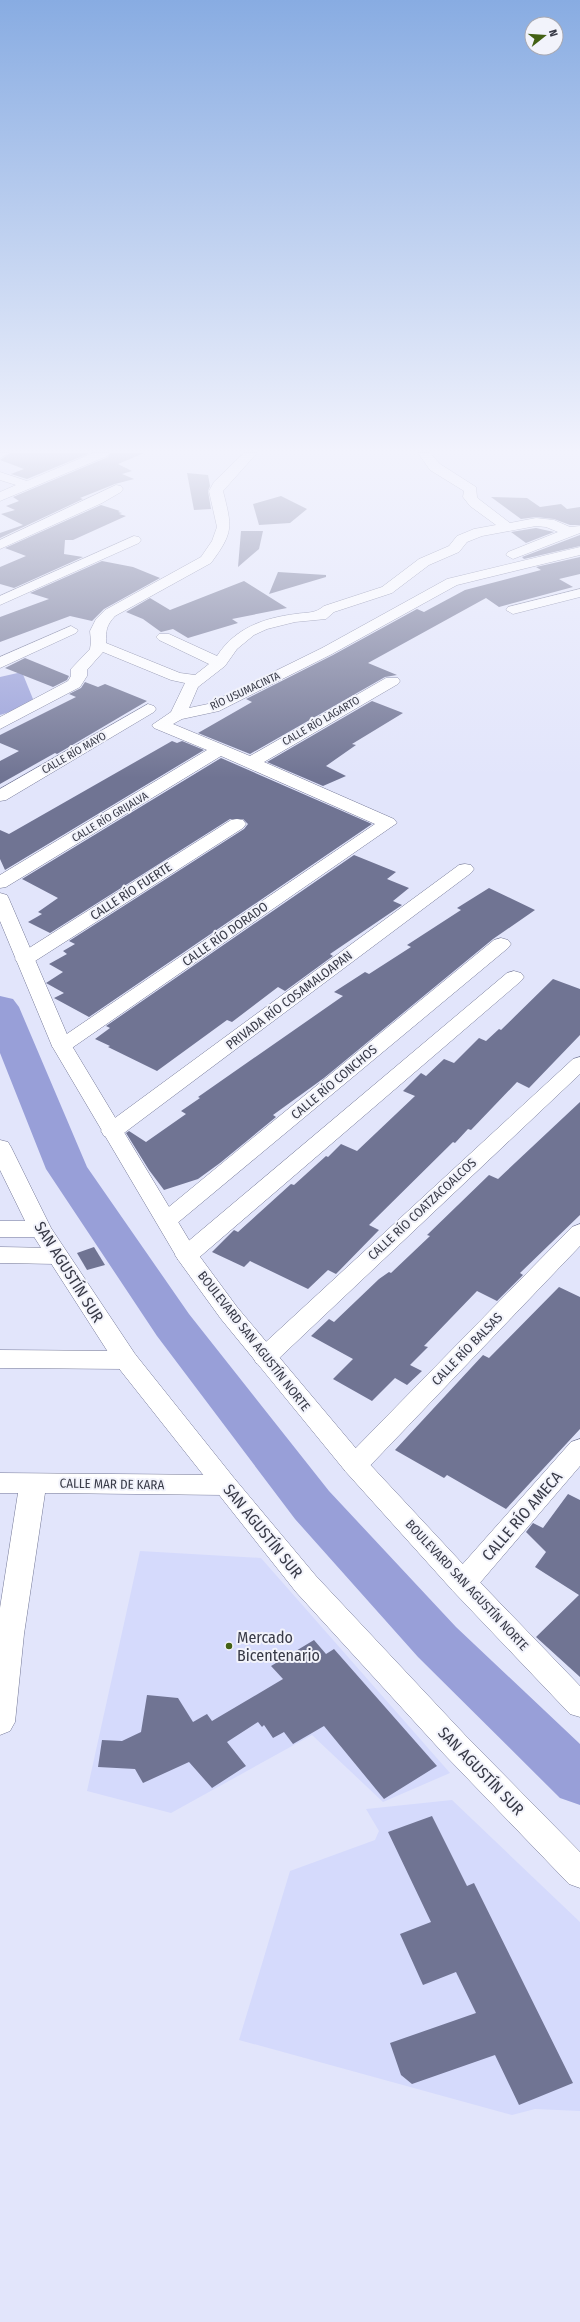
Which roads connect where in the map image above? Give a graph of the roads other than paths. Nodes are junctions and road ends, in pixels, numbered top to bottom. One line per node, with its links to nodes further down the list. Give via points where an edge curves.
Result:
1 (87, 561): 8 (street)
2 (204, 561): 12 (street, via 110,613 101,622 97,631)
3 (425, 561): 14 (street, via 387,590 329,610 321,616 295,618 249,632 231,646)
4 (495, 561): 6 (street, via 462,572)
5 (537, 561): 6 (street)
6 (452, 582): 18 (street, RÍO USUMACINTA, via 327,651 213,708)
7 (580, 593): 9 (street)
8 (0, 601)
9 (513, 610)
10 (71, 630): 13 (street)
11 (164, 637): 14 (street)
12 (98, 645): 15 (street, via 177,677); 19 (street, via 97,650 79,669 79,676 74,684)
13 (0, 663)
14 (220, 664): 15 (street)
15 (198, 680): 18 (street, via 191,685 185,702)
16 (392, 681): 21 (street, CALLE RÍO LAGARTO)
17 (148, 709): 22 (street, CALLE RÍO MAYO)
18 (176, 715): 20 (street, RÍO USUMACINTA, via 160,724)
19 (0, 724)
20 (220, 750): 21 (street); 25 (street, CALLE RÍO GRIJALVA)
21 (251, 762): 30 (street, CALLE RÍO DORADO, via 388,823)
22 (0, 796)
23 (237, 824): 28 (street, CALLE RÍO FUERTE)
24 (465, 869): 32 (street, PRIVADA RÍO COSAMALOAPAN)
25 (0, 883)
26 (0, 898): 28 (street, BOULEVARD SAN AGUSTÍN NORTE)
27 (500, 944): 34 (street, CALLE RÍO CONCHOS)
28 (25, 959): 30 (street, BOULEVARD SAN AGUSTÍN NORTE)
29 (514, 977): 38 (street)
30 (62, 1046): 32 (street, BOULEVARD SAN AGUSTÍN NORTE)
31 (580, 1063): 41 (street, CALLE RÍO COATZACOALCOS)
32 (112, 1131): 34 (street, BOULEVARD SAN AGUSTÍN NORTE)
33 (0, 1147): 36 (street, SAN AGUSTÍN SUR)
34 (167, 1220): 38 (street, BOULEVARD SAN AGUSTÍN NORTE)
35 (0, 1229): 36 (street)
36 (40, 1229): 40 (street, SAN AGUSTÍN SUR)
37 (580, 1232): 45 (street, CALLE RÍO BALSAS)
38 (187, 1255): 41 (street, BOULEVARD SAN AGUSTÍN NORTE)
39 (0, 1256): 40 (street)
40 (57, 1256): 43 (street, SAN AGUSTÍN SUR)
41 (265, 1358): 45 (street, BOULEVARD SAN AGUSTÍN NORTE)
42 (0, 1359): 43 (street)
43 (126, 1360): 48 (street, SAN AGUSTÍN SUR)
44 (580, 1449): 49 (street, CALLE RÍO AMECA)
45 (355, 1465): 49 (street, BOULEVARD SAN AGUSTÍN NORTE)
46 (0, 1483): 47 (street, CALLE MAR DE KARA)
47 (33, 1483): 48 (street, CALLE MAR DE KARA); 50 (street)
48 (225, 1485): 53 (street, SAN AGUSTÍN SUR, via 312,1590 454,1744)
49 (463, 1583): 51 (street, BOULEVARD SAN AGUSTÍN NORTE)
50 (5, 1634): 52 (street)
51 (580, 1705)
52 (0, 1722)
53 (580, 1874)

